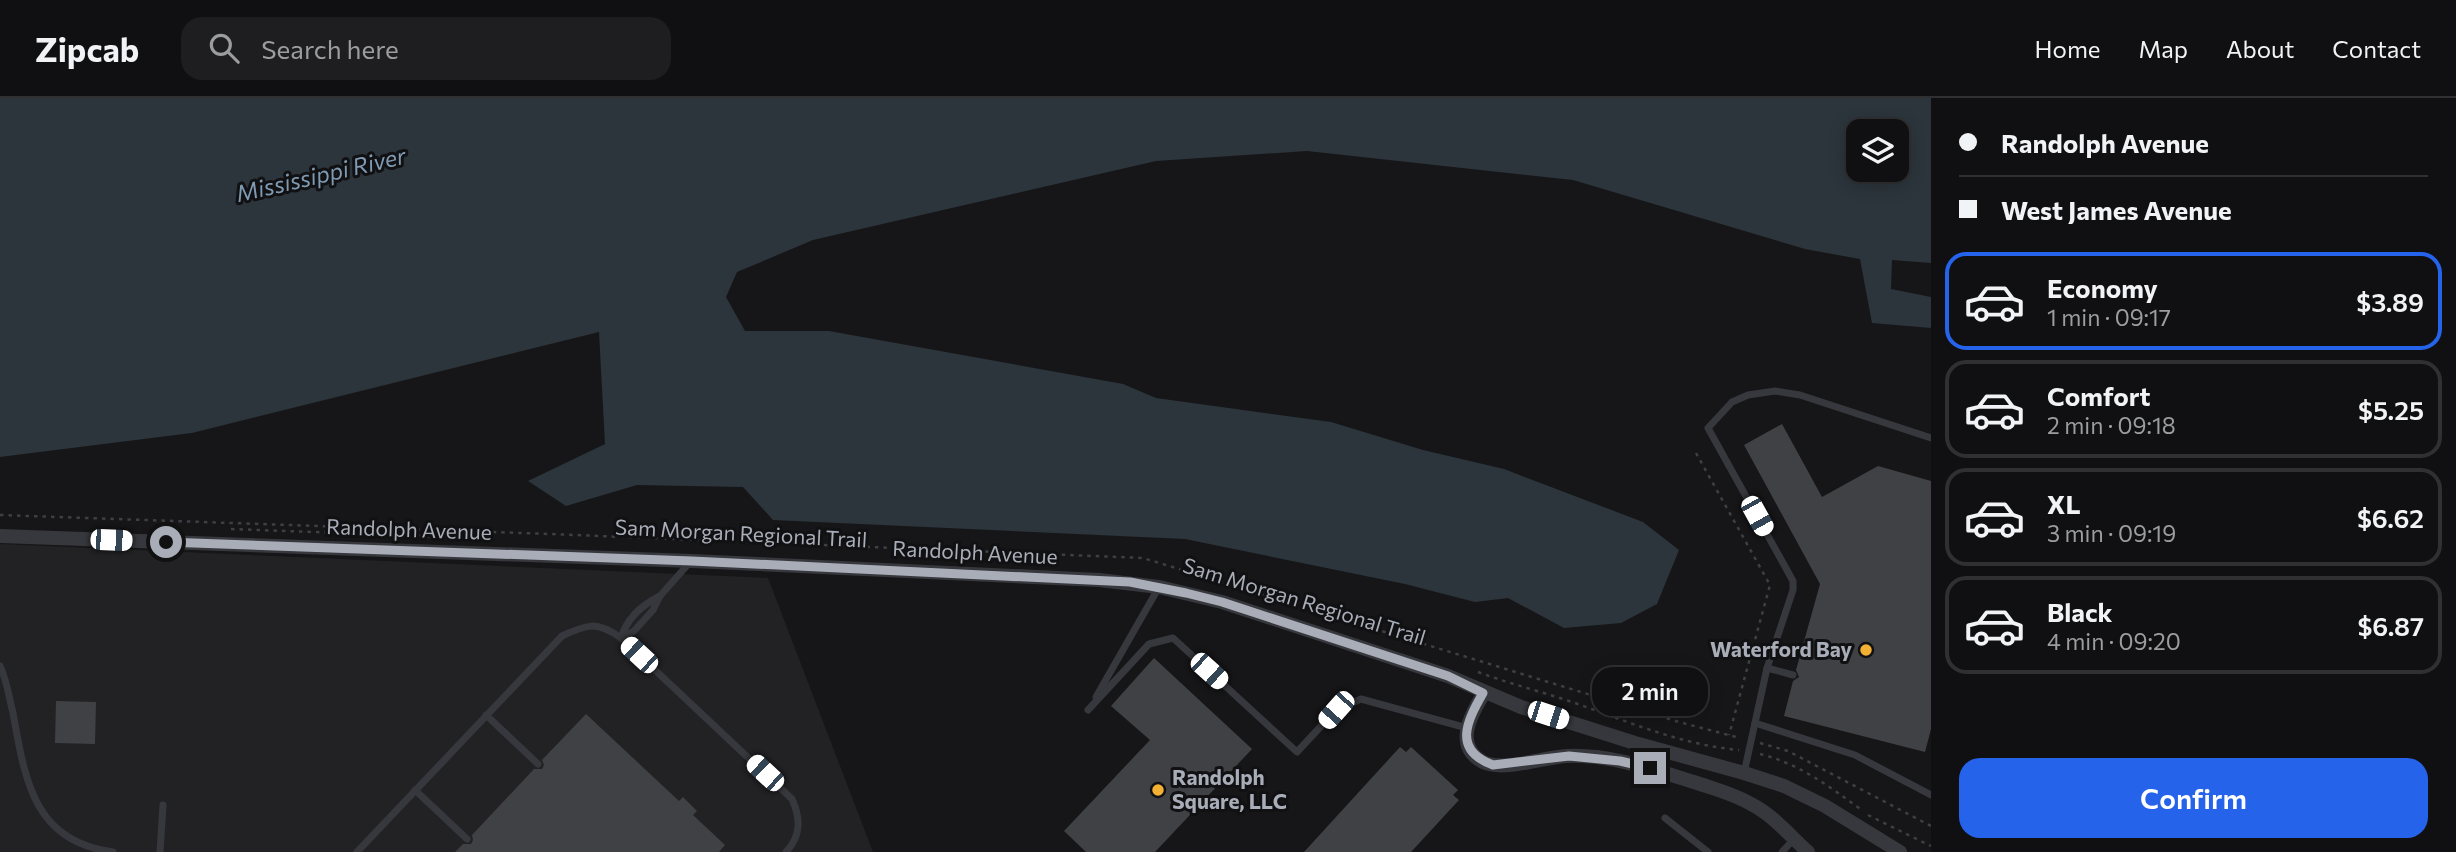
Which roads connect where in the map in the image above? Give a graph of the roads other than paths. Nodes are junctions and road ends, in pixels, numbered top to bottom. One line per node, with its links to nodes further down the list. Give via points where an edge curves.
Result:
1 (1931, 438): 7 (lane, via 1775,391 1732,402 1708,428 1793,581)
2 (0, 537): 3 (street, Randolph Avenue)
3 (692, 561): 4 (street, Randolph Avenue, via 1099,579); 5 (lane, via 641,624)
4 (1159, 587): 9 (street, Randolph Avenue, via 1222,602 1448,676); 12 (lane, via 1088,710 1149,644 1173,638 1297,752 1336,710 1361,699)
5 (621, 638): 10 (lane, via 596,625 562,636); 24 (lane, via 792,799 799,825)
6 (0, 666): 21 (lane, via 24,772 37,804 57,830 71,839)
7 (1767, 668): 8 (lane); 11 (lane)
8 (1793, 675)
9 (1483, 693): 12 (street); 14 (street, Randolph Avenue)
10 (486, 715): 13 (lane); 15 (lane)
11 (1755, 723): 14 (lane); 16 (lane, via 1855,755)
12 (1466, 728): 20 (street, via 1471,751 1493,765 1569,756 1650,768 1753,804)
13 (538, 764)
14 (1744, 773): 28 (street, Randolph Avenue, via 1825,806)
15 (415, 790): 19 (lane); 23 (lane)
16 (1931, 795)
17 (163, 805): 22 (lane)
18 (1665, 818): 25 (lane)
19 (467, 839)
20 (1794, 839): 26 (lane); 27 (street)
21 (113, 852)
22 (160, 852)
23 (357, 852)
24 (786, 852)
25 (1707, 852)
26 (1782, 852)
27 (1808, 852)
28 (1900, 852)

